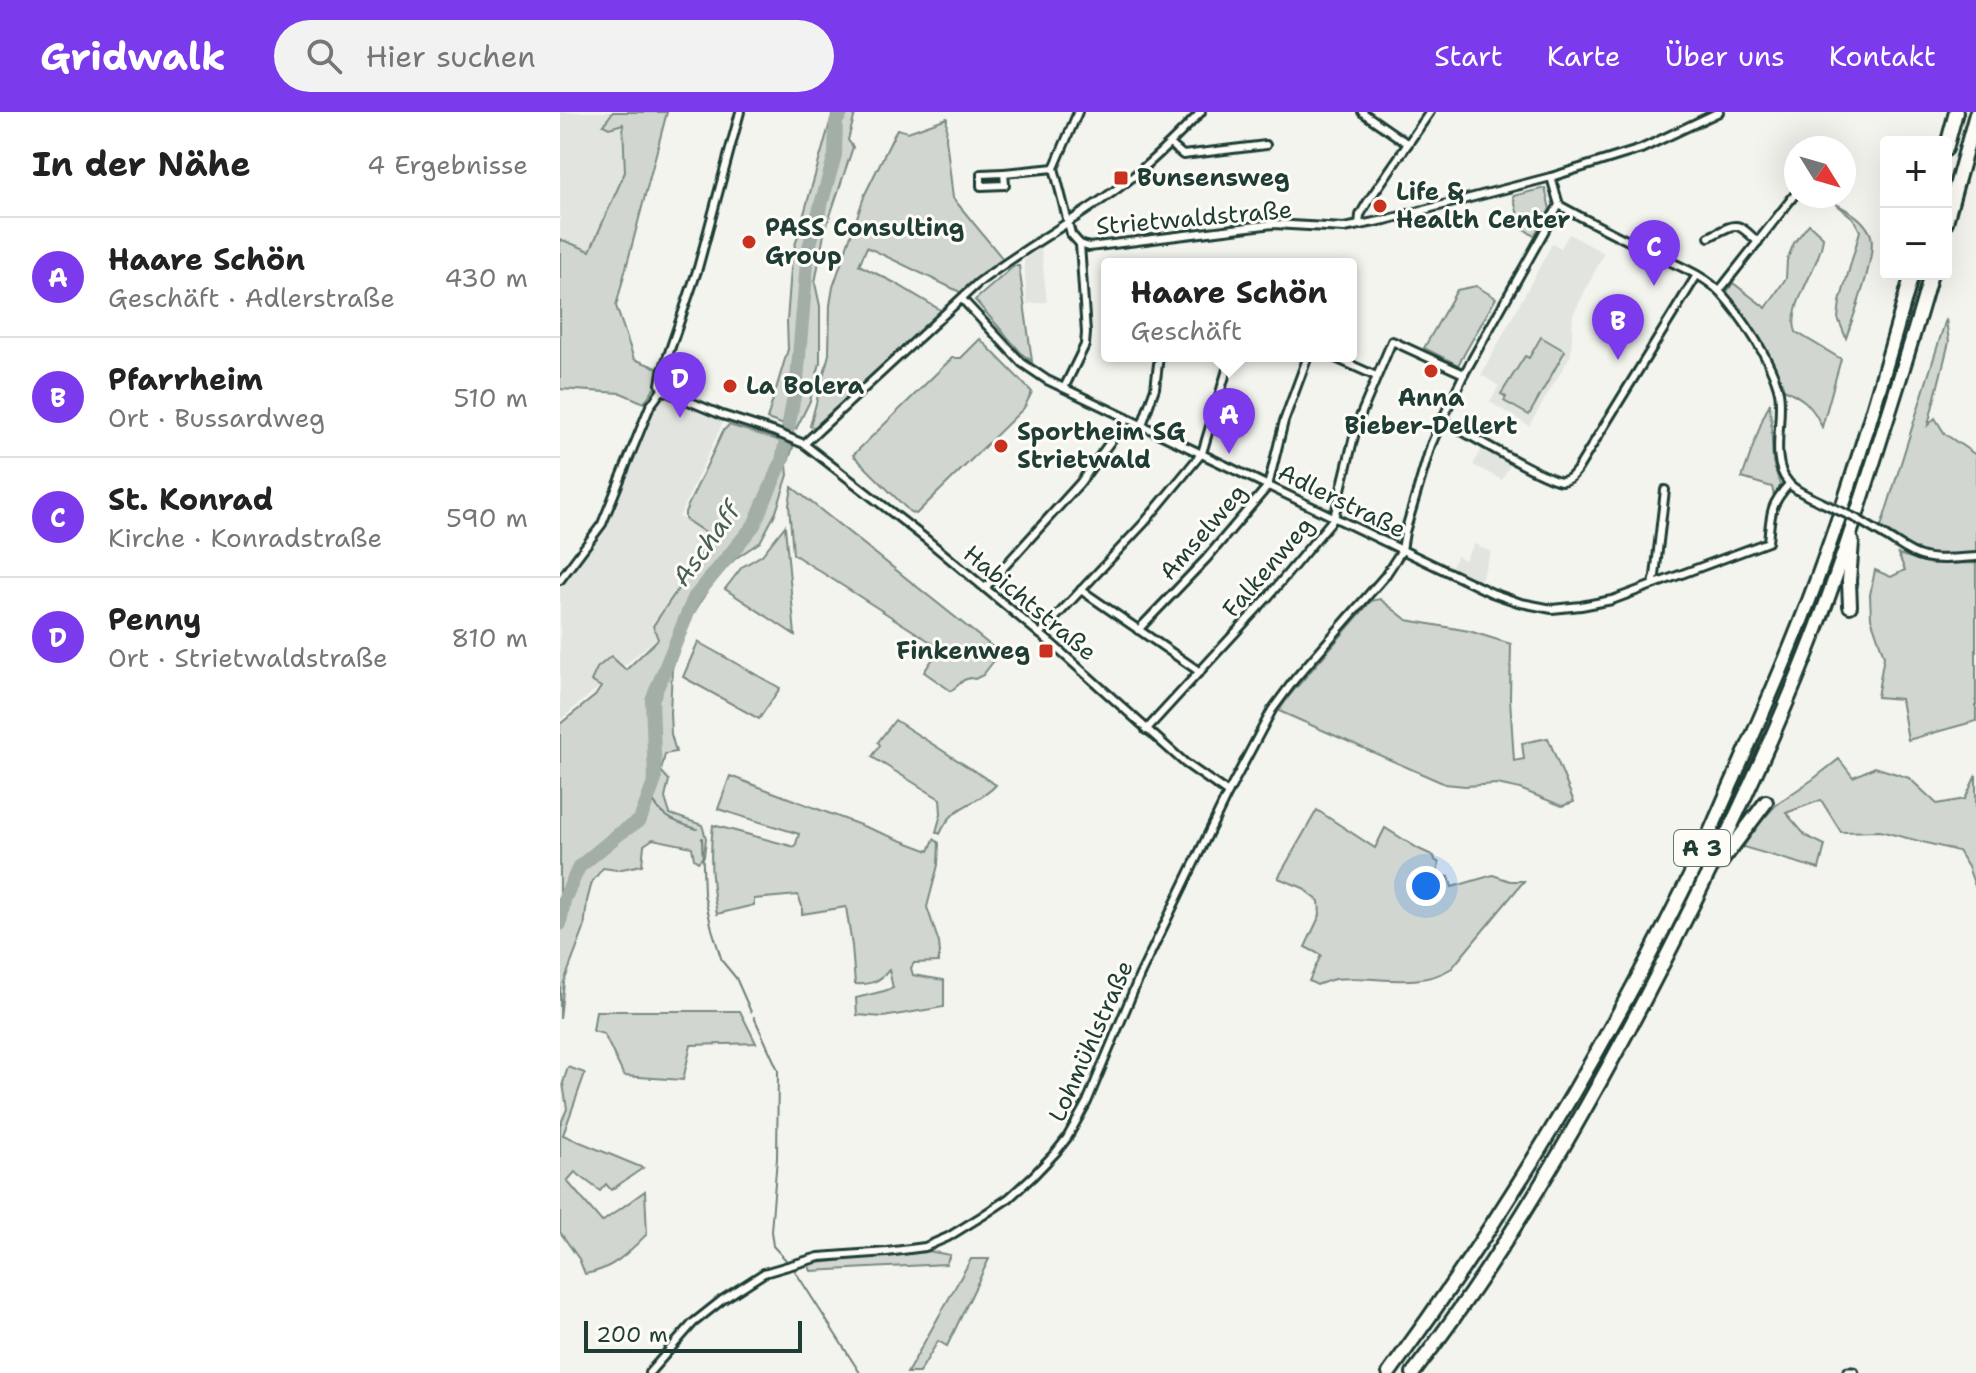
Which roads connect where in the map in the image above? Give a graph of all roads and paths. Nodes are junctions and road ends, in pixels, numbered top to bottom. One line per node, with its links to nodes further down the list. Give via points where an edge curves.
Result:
1 (740, 112): 36 (street, via 702,256 662,373)
2 (1078, 112): 13 (street)
3 (1201, 112): 10 (street)
4 (1362, 112): 11 (street)
5 (1430, 112): 11 (street)
6 (1719, 112): 15 (street, Strietwaldstraße, via 1641,149)
7 (1956, 112): 9 (highway)
8 (1976, 114): 18 (highway)
9 (1950, 136)
10 (1170, 144): 12 (street, via 1183,155); 19 (street, via 1124,184)
11 (1408, 144): 20 (street, via 1367,203)
12 (1266, 145)
13 (1054, 168): 14 (street); 19 (street)
14 (1004, 173)
15 (1551, 177): 16 (street); 20 (street, Strietwaldstraße)
16 (1559, 205): 24 (street); 33 (street)
17 (1784, 208): 22 (street)
18 (1950, 208)
19 (1067, 222): 23 (street, Strietwaldstraße); 28 (street, Strietwaldstraße, via 1007,260)
20 (1359, 225): 23 (street, Strietwaldstraße, via 1273,224)
21 (1709, 237): 22 (street, via 1733,225)
22 (1758, 242): 27 (street)
23 (1080, 244): 35 (street, via 1085,345)
24 (1697, 275): 27 (street); 38 (street, via 1569,479 1541,474)
25 (1910, 280): 62 (highway, A 3, via 1816,581 1684,889 1533,1161)
26 (1929, 280): 46 (highway, A 3)
27 (1719, 291): 42 (street, via 1751,334 1776,381 1779,457)
28 (962, 299): 35 (street, Adlerstraße, via 1030,371); 40 (street, Strietwaldstraße)
29 (1158, 362): 39 (street)
30 (1229, 362): 41 (street)
31 (1306, 362): 43 (street, Amselweg)
32 (1344, 362): 34 (street)
33 (1464, 374): 34 (street, Falkenweg, via 1392,341); 38 (street)
34 (1376, 376): 45 (street, Falkenweg, via 1357,424)
35 (1064, 388): 37 (street, Adlerstraße)
36 (662, 390): 40 (street); 49 (street, via 650,406 602,524)
37 (1127, 419): 39 (street, Adlerstraße); 51 (street, via 1080,483)
38 (1442, 420): 47 (street)
39 (1142, 425): 41 (street, Adlerstraße)
40 (804, 444): 51 (street, Habichtstraße)
41 (1202, 453): 43 (street, Adlerstraße); 52 (street)
42 (1789, 484): 48 (street, bridge, via 1926,557); 50 (street, Adlerstraße, via 1775,499 1768,542)
43 (1268, 486): 45 (street, Adlerstraße); 54 (street, Amselweg)
44 (1665, 490): 50 (street)
45 (1334, 518): 47 (street, Adlerstraße); 56 (street, Falkenweg)
46 (1853, 527): 53 (highway); 60 (highway, A 3, via 1790,696)
47 (1402, 550): 50 (street, Adlerstraße, via 1492,593 1552,609 1612,600); 58 (street, Lohmühlstraße, via 1272,710)
48 (1976, 557)
49 (560, 580)
50 (1653, 584)
51 (985, 588): 55 (street, Habichtstraße)
52 (1081, 590): 54 (street); 55 (street)
53 (1850, 606)
54 (1138, 630): 56 (street)
55 (1040, 634): 57 (street, Habichtstraße)
56 (1200, 672): 57 (street, Falkenweg)
57 (1146, 730): 58 (street, Habichtstraße)
58 (1228, 793): 61 (street, Lohmühlstraße, via 1140,975 1087,1102 1067,1138 1033,1176 982,1216 925,1247 819,1257 764,1273 693,1323)
59 (1766, 802): 60 (highway)
60 (1701, 891): 63 (highway, A 3, via 1551,1170 1455,1319)
61 (649, 1373)
62 (1389, 1373)
63 (1413, 1373)

